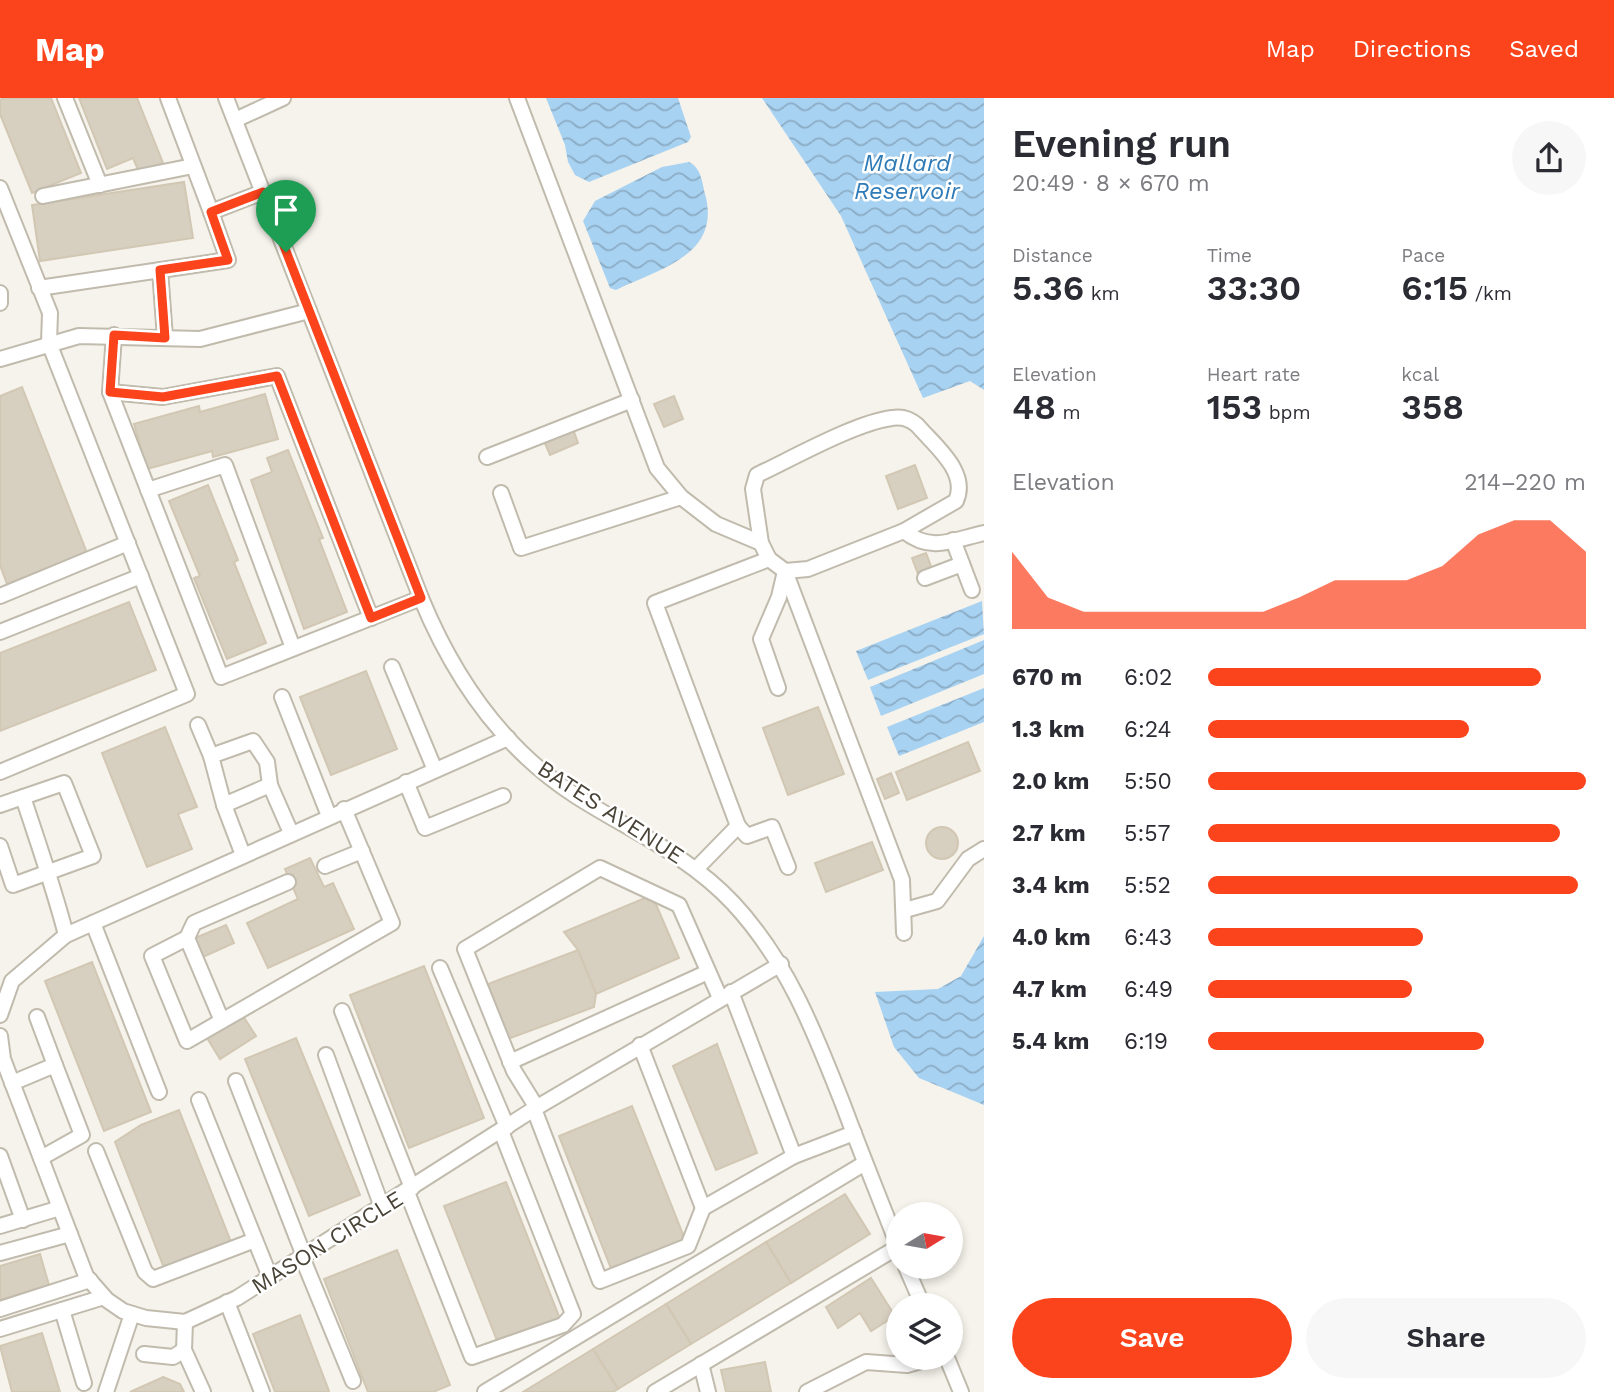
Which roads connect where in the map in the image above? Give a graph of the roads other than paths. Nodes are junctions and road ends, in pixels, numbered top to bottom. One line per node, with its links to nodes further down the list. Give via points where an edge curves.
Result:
1 (65, 98): 8 (street)
2 (168, 98): 7 (street)
3 (226, 98): 6 (street, BATES AVENUE)
4 (283, 98): 6 (street)
5 (517, 98): 21 (street)
6 (235, 120): 10 (street, BATES AVENUE)
7 (193, 166): 8 (street); 12 (street)
8 (100, 185): 11 (street)
9 (0, 188): 14 (street)
10 (263, 192): 12 (street); 15 (street, BATES AVENUE)
11 (43, 196)
12 (211, 212): 13 (street, via 228,260)
13 (160, 270): 14 (street); 17 (street)
14 (39, 288): 18 (street, via 50,313)
15 (309, 311): 17 (street, via 200,339); 38 (street, BATES AVENUE)
16 (114, 335): 17 (street); 18 (street); 20 (street)
17 (165, 338)
18 (49, 343): 19 (street); 29 (street)
19 (1, 356)
20 (110, 392): 23 (street); 39 (street, via 163,397 277,376)
21 (632, 400): 22 (street); 25 (street, via 657,468)
22 (487, 457)
23 (148, 490): 41 (street, via 225,465); 41 (street, via 221,677)
24 (501, 493): 25 (street, via 521,548)
25 (681, 496): 30 (street, via 716,524)
26 (904, 531): 28 (street, via 918,543); 30 (street, via 956,501 960,481 917,425 894,417 757,475 753,489); 33 (street, via 808,569)
27 (984, 533): 28 (street)
28 (953, 540): 32 (street)
29 (128, 543): 34 (street); 37 (street)
30 (761, 543): 31 (street)
31 (769, 559): 33 (street); 58 (street, via 655,603)
32 (962, 564): 35 (street); 36 (street)
33 (785, 571): 43 (street, via 761,639); 69 (street, via 902,880)
34 (141, 576): 40 (street); 49 (street, via 187,694)
35 (925, 578)
36 (972, 590)
37 (0, 596)
38 (421, 598): 39 (street); 46 (street, BATES AVENUE, via 458,676)
39 (371, 618): 41 (street)
40 (0, 632)
41 (293, 648)
42 (392, 667): 48 (street)
43 (779, 688)
44 (282, 697): 57 (street)
45 (198, 724): 47 (street)
46 (508, 738): 48 (street); 66 (street, BATES AVENUE, via 548,777)
47 (211, 756): 51 (street, via 253,741 267,762); 55 (street)
48 (435, 770): 50 (street)
49 (0, 772)
50 (406, 782): 52 (street, via 425,828); 56 (street)
51 (270, 785): 55 (street); 59 (street)
52 (503, 796)
53 (23, 797): 54 (street); 67 (street); 67 (street, via 64,783 93,856)
54 (0, 805)
55 (224, 806): 63 (street)
56 (344, 809): 57 (street); 62 (street)
57 (329, 816): 59 (street)
58 (738, 826): 65 (street, via 747,836 772,827); 66 (street)
59 (291, 833): 63 (street)
60 (0, 846): 67 (street, via 13,886)
61 (984, 849): 69 (street, via 968,859 936,901)
62 (362, 851): 64 (street); 82 (street, via 392,923)
63 (243, 855): 70 (street)
64 (325, 866)
65 (788, 867)
66 (696, 869): 74 (street, BATES AVENUE, via 732,901)
67 (48, 872): 72 (street)
68 (288, 882): 73 (street, via 194,923)
69 (905, 910): 71 (street)
70 (93, 923): 72 (street); 90 (street)
71 (904, 933)
72 (66, 935): 78 (street, via 12,981)
73 (187, 938): 82 (street); 82 (street, via 152,956 187,1041)
74 (781, 964): 77 (street, MASON CIRCLE); 94 (street, BATES AVENUE, via 805,1010)
75 (440, 968): 93 (street)
76 (708, 972): 77 (street); 86 (street); 86 (street, via 679,905 600,868 465,949)
77 (725, 995): 84 (street, MASON CIRCLE); 97 (street)
78 (3, 999): 80 (street)
79 (342, 1011): 100 (street)
80 (0, 1015)
81 (37, 1017): 87 (street)
82 (222, 1021)
83 (0, 1036): 89 (street)
84 (640, 1045): 92 (street, MASON CIRCLE); 103 (street)
85 (326, 1055): 101 (street)
86 (510, 1062): 92 (street)
87 (55, 1065): 89 (street); 98 (street, via 82,1135)
88 (236, 1081): 111 (street)
89 (12, 1083): 98 (street)
90 (159, 1092)
91 (199, 1100): 108 (street)
92 (536, 1109): 93 (street, MASON CIRCLE); 103 (street, via 600,1281 688,1246)
93 (504, 1129): 100 (street, MASON CIRCLE); 100 (street, via 573,1314 563,1325 472,1356)
94 (854, 1133): 97 (street); 99 (street, BATES AVENUE)
95 (96, 1151): 108 (street, via 145,1272 153,1279)
96 (0, 1156): 105 (street)
97 (794, 1156): 103 (street)
98 (41, 1158): 102 (street)
99 (865, 1163): 104 (street, BATES AVENUE); 132 (street)
100 (409, 1190): 101 (street, MASON CIRCLE)
101 (382, 1207): 111 (street, MASON CIRCLE)
102 (60, 1208): 105 (street); 107 (street)
103 (703, 1208)
104 (886, 1216)
105 (23, 1220): 106 (street)
106 (0, 1227)
107 (70, 1234): 109 (street); 113 (street)
108 (255, 1240): 112 (street)
109 (0, 1253)
110 (886, 1254): 124 (street)
111 (303, 1256): 112 (street, MASON CIRCLE); 126 (street)
112 (270, 1277): 115 (street, MASON CIRCLE)
113 (90, 1280): 114 (street); 116 (street)
114 (104, 1297): 117 (street); 118 (street)
115 (226, 1302): 119 (street, MASON CIRCLE); 131 (street)
116 (0, 1309)
117 (62, 1310): 120 (street); 127 (street)
118 (132, 1314): 119 (street); 129 (street)
119 (185, 1322): 121 (street)
120 (0, 1329)
121 (184, 1350): 122 (street, via 173,1356); 130 (street)
122 (144, 1354)
123 (886, 1363): 135 (street, via 866,1362)
124 (701, 1364): 133 (street); 134 (street)
125 (950, 1370): 128 (street)
126 (353, 1381)
127 (83, 1383)
128 (956, 1390)
129 (106, 1392)
130 (203, 1392)
131 (262, 1392)
132 (485, 1392)
133 (655, 1392)
134 (708, 1392)
135 (807, 1392)

